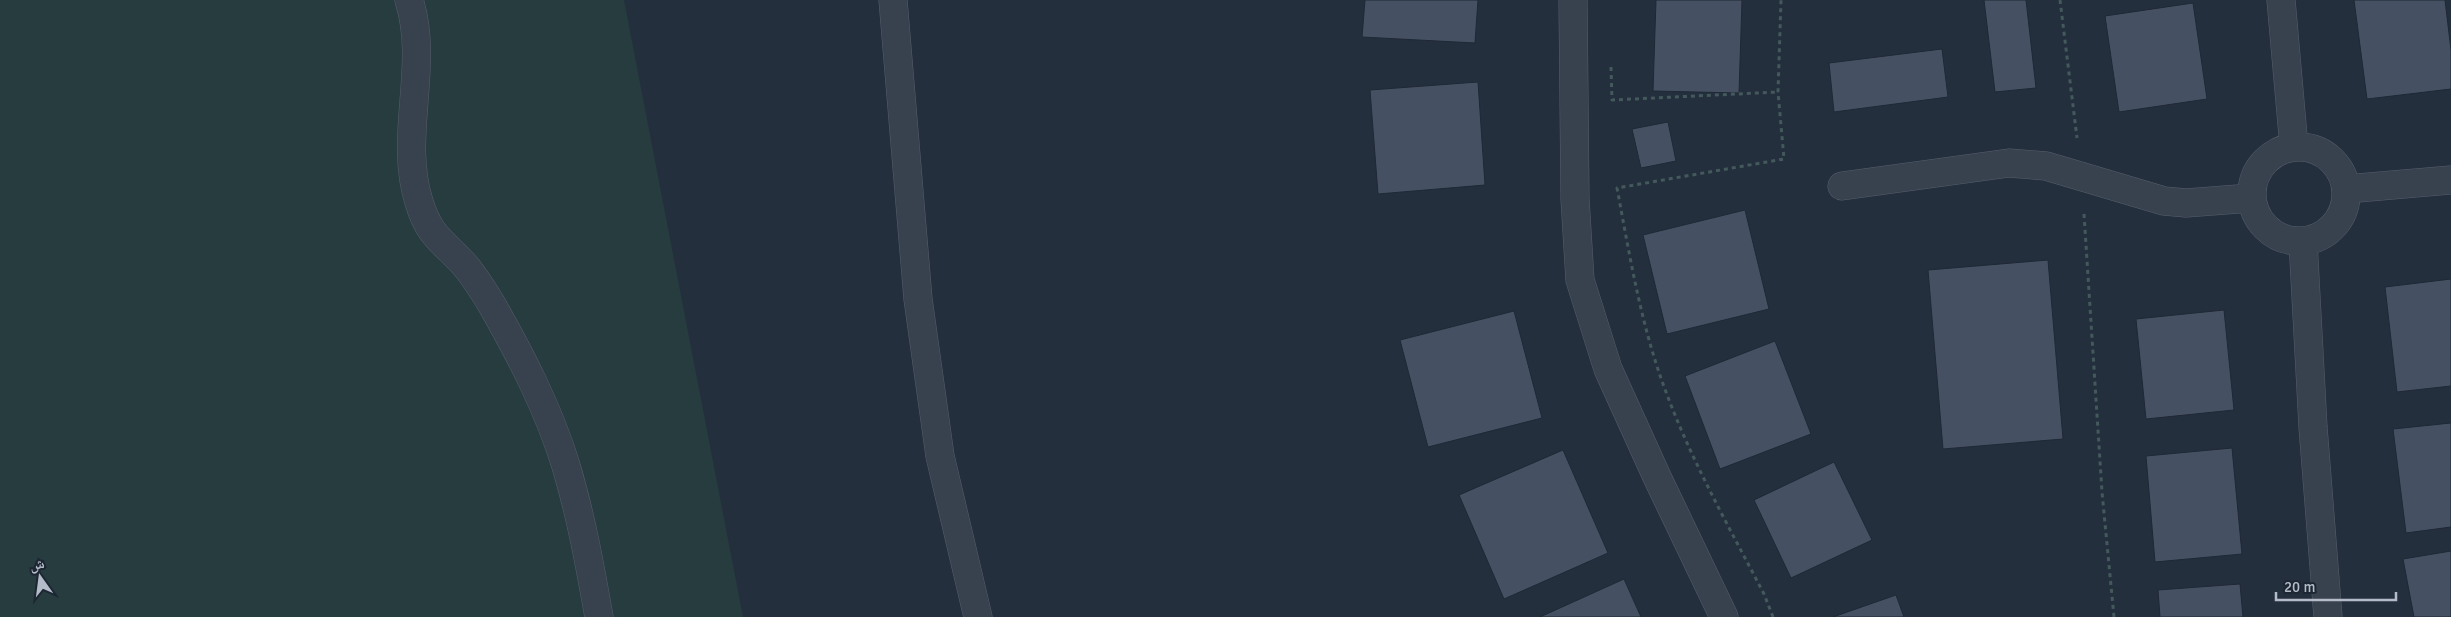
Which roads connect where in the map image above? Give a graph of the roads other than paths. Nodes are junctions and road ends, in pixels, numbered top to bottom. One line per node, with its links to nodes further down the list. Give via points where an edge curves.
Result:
1 (409, 0): 11 (street, via 417,35 411,149 419,201 436,237 461,262 487,296 543,405 566,465 582,523)
2 (893, 0): 12 (street, via 918,299 940,456)
3 (1573, 0): 13 (street, via 1575,199 1580,280 1608,369)
4 (2281, 0): 5 (street)
5 (2294, 147): 8 (street, via 2313,148 2328,157 2341,172); 9 (street, via 2276,152 2262,164 2253,180)
6 (2451, 180): 8 (street)
7 (1842, 186): 9 (street, via 2009,163 2046,166 2164,201 2186,203)
8 (2346, 189): 10 (street, via 2344,207 2335,224 2321,236)
9 (2251, 198): 10 (street, via 2256,216 2268,230 2285,239)
10 (2303, 241): 14 (street)
11 (599, 617)
12 (978, 617)
13 (1724, 617)
14 (2328, 617)

